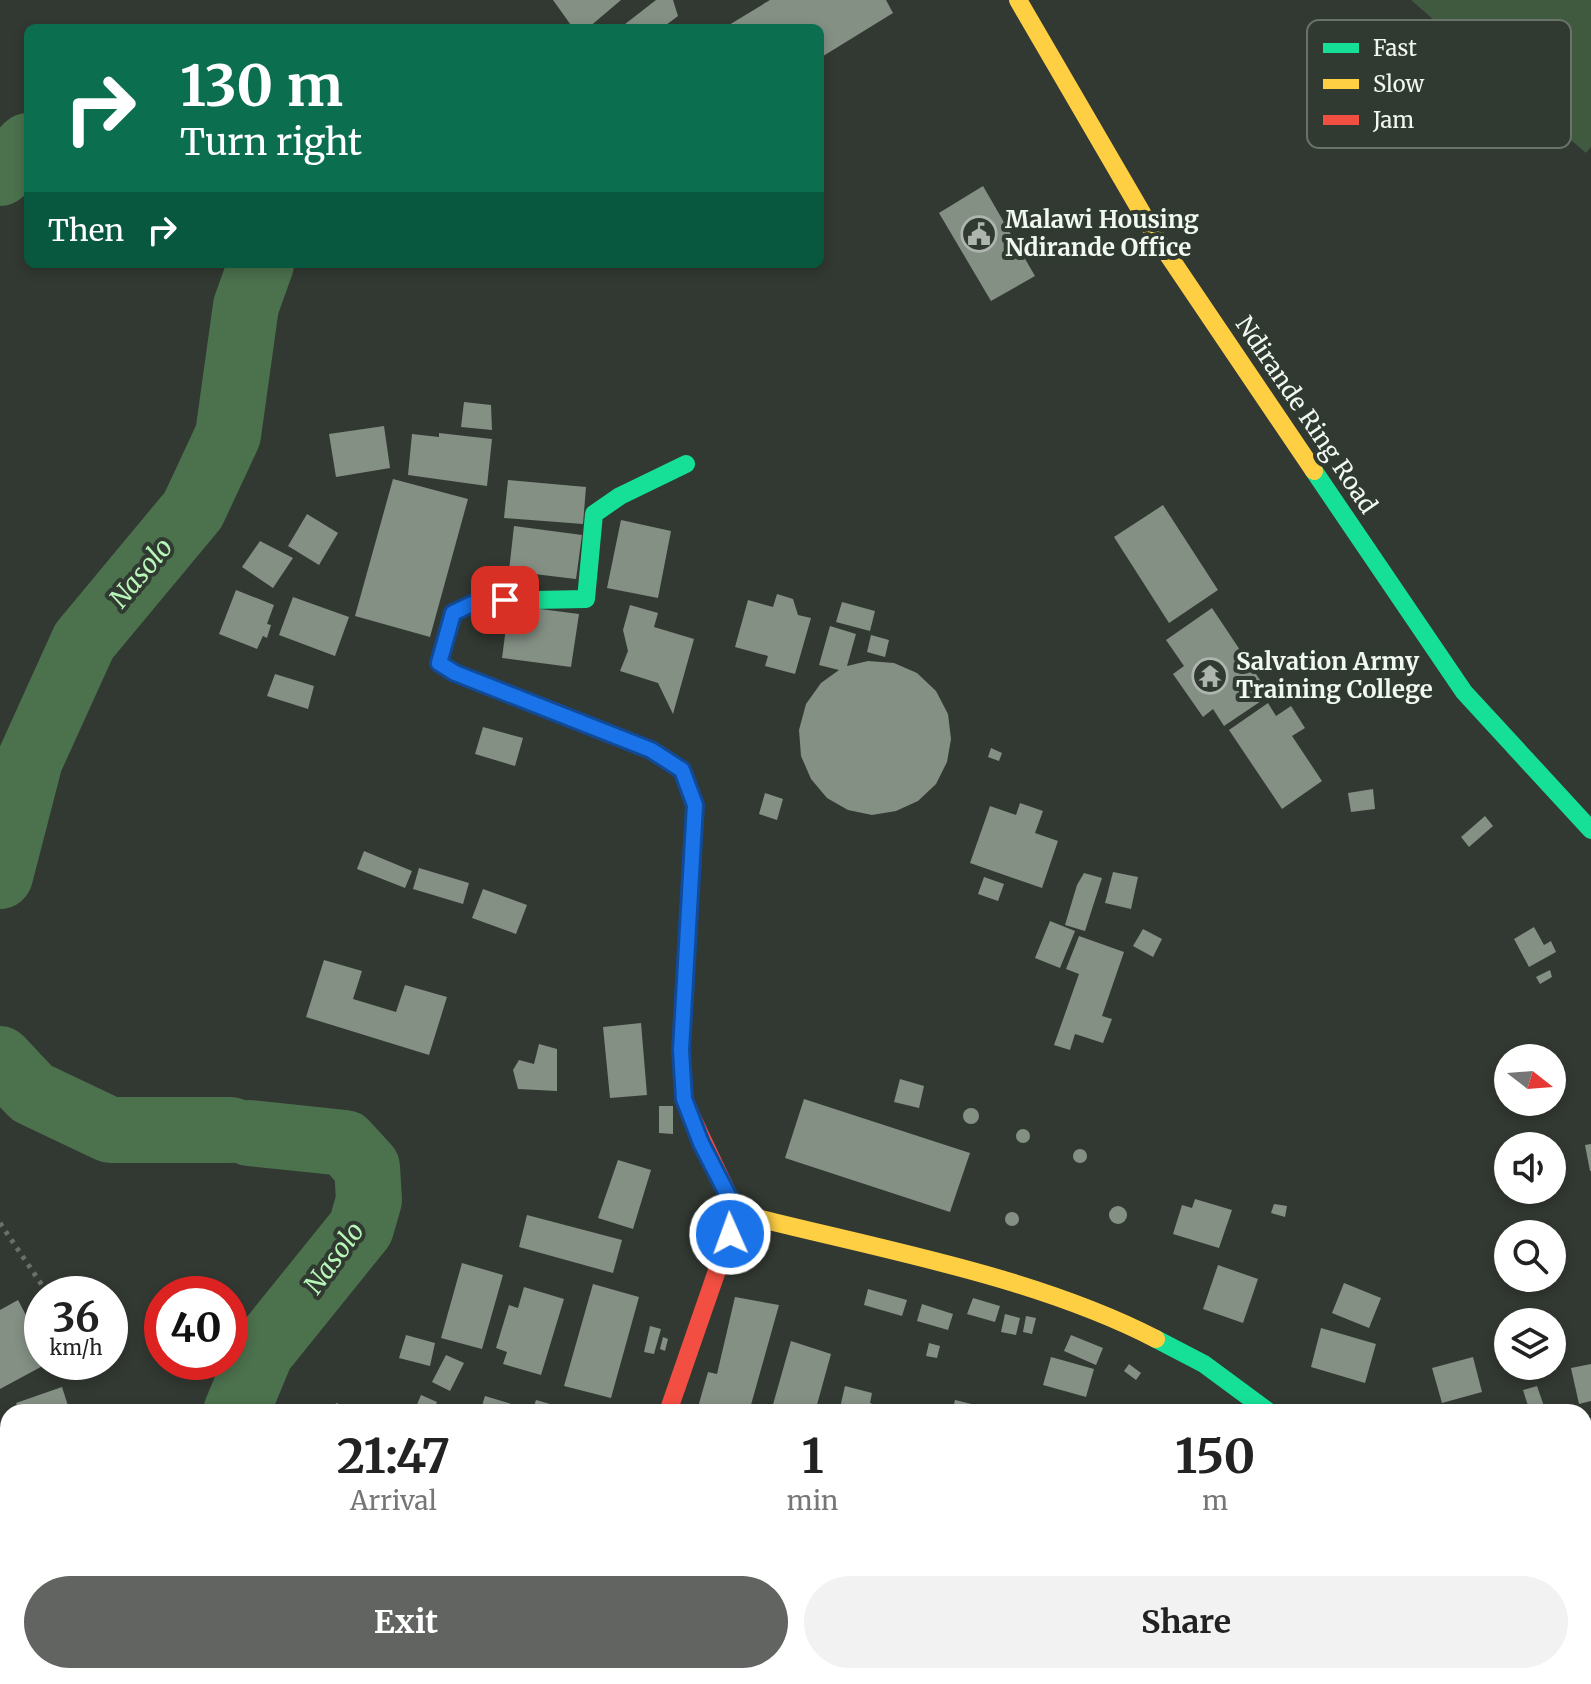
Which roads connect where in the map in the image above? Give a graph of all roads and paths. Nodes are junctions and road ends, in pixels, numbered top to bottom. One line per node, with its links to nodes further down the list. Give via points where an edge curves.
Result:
1 (1018, 0): 3 (street, Ndirande Ring Road, via 1156,237 1464,692)
2 (686, 464): 4 (street, via 594,514 586,599 478,601 453,613 439,663 651,750 682,770 695,805 681,1050 684,1099)
3 (1591, 830)
4 (737, 1213): 7 (street); 8 (street, via 1007,1282 1119,1320 1204,1364)
5 (0, 1223): 6 (path)
6 (36, 1276)
7 (671, 1404)
8 (1258, 1404)

